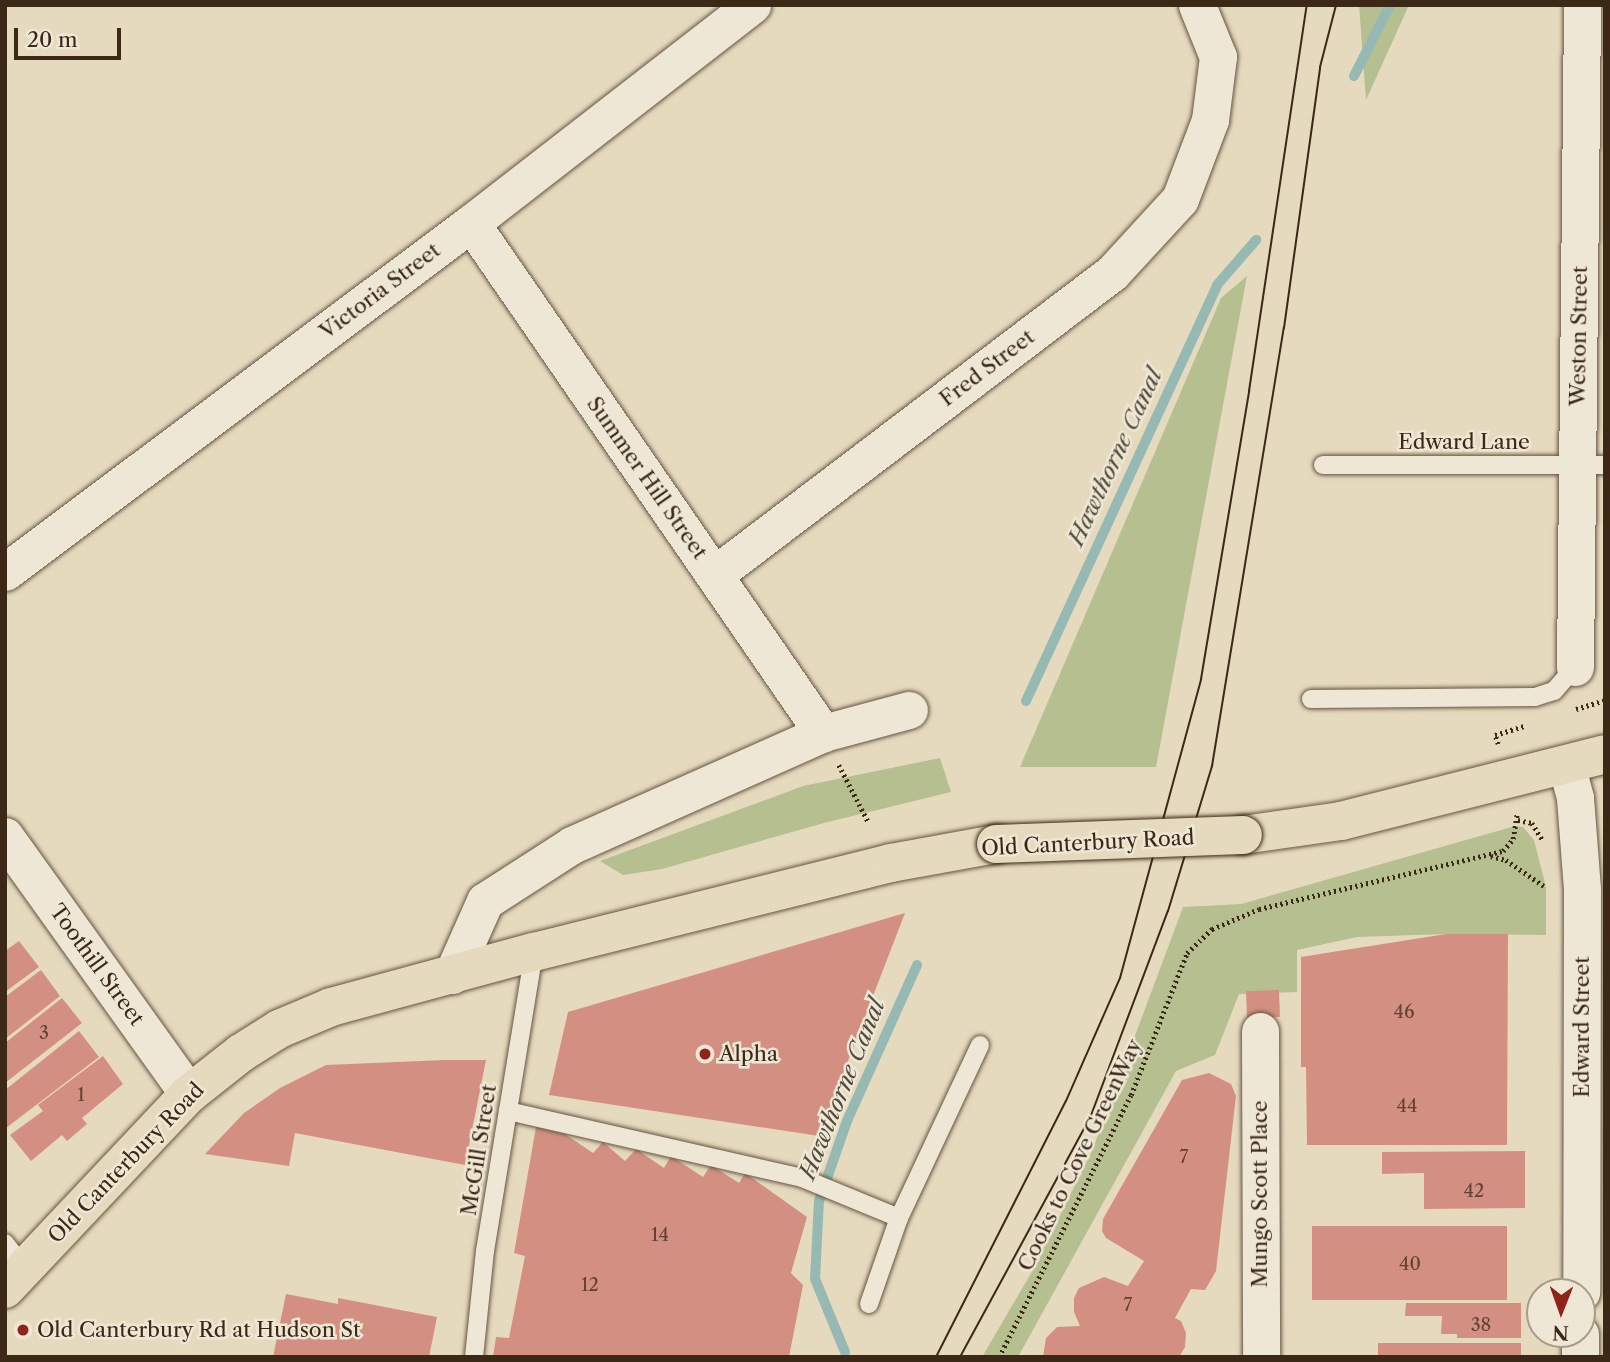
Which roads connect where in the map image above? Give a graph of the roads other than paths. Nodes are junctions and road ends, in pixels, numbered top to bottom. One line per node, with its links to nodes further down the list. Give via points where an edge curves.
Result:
1 (752, 5): 4 (street, Victoria Street)
2 (1197, 5): 8 (street, Fred Street, via 1218,57 1210,120 1180,199 1112,273)
3 (1582, 5): 6 (street, Weston Street)
4 (471, 223): 7 (street, Victoria Street); 8 (street, Summer Hill Street)
5 (1323, 465): 6 (lane, Edward Lane)
6 (1591, 465): 9 (street, Weston Street)
7 (5, 572)
8 (714, 575): 12 (street, Summer Hill Street)
9 (1575, 667): 10 (lane, via 1554,691 1535,697)
10 (1311, 699)
11 (909, 710): 12 (street)
12 (823, 733): 17 (street, via 572,845 485,901)
13 (1605, 754): 14 (main road, Old Canterbury Road)
14 (1566, 764): 16 (main road, Old Canterbury Road, bridge, via 1340,821 1244,835 996,844 891,863); 24 (street, Edward Street, via 1575,798 1582,889)
15 (5, 836): 20 (main road, Toothill Street)
16 (534, 952): 17 (main road, Old Canterbury Road); 21 (lane, McGill Street)
17 (452, 975): 20 (main road, Old Canterbury Road, via 331,1007 279,1029)
18 (1260, 1031): 27 (street, Mungo Scott Place)
19 (980, 1045): 22 (lane)
20 (189, 1094): 23 (main road, Old Canterbury Road)
21 (508, 1111): 22 (lane, via 802,1178); 26 (lane, McGill Street, via 485,1251)
22 (899, 1218): 25 (lane)
23 (12, 1267)
24 (1581, 1278)
25 (869, 1304)
26 (474, 1357)
27 (1261, 1357)

